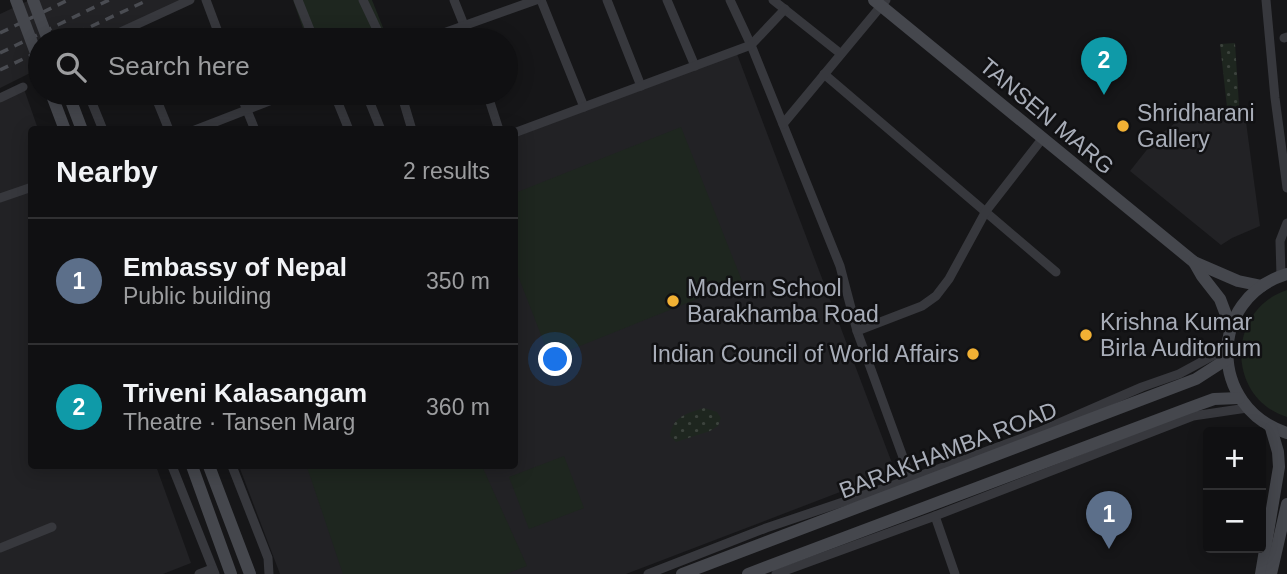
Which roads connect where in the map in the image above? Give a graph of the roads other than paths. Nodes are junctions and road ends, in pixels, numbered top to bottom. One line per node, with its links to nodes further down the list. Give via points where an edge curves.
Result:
1 (16, 0): 24 (main road, bridge)
2 (33, 0): 17 (main road, bridge)
3 (190, 0): 18 (street)
4 (206, 0): 19 (street)
5 (298, 0): 20 (street)
6 (363, 0): 21 (street)
7 (454, 0): 16 (street)
8 (539, 0): 16 (street); 42 (street)
9 (607, 0): 29 (street)
10 (667, 0): 27 (street)
11 (730, 0): 25 (street)
12 (774, 0): 15 (street)
13 (1266, 0): 58 (street)
14 (881, 2): 26 (street); 56 (main road, TANSEN MARG)
15 (785, 9): 25 (street); 26 (street)
16 (466, 25): 22 (street); 23 (street)
17 (44, 28)
18 (130, 28)
19 (216, 28)
20 (309, 28)
21 (376, 28)
22 (458, 28)
23 (467, 28)
24 (28, 32)
25 (751, 45): 27 (street); 44 (street)
26 (841, 54): 28 (street)
27 (695, 66): 29 (street)
28 (824, 74): 44 (street); 60 (street)
29 (641, 86): 42 (street)
30 (23, 87): 31 (street)
31 (0, 98)
32 (56, 105): 45 (main road)
33 (73, 105): 46 (main road)
34 (93, 105): 47 (street)
35 (159, 105): 48 (street)
36 (245, 105): 43 (street)
37 (260, 105): 43 (street)
38 (339, 105): 51 (street)
39 (371, 105): 52 (street)
40 (405, 105): 53 (street)
41 (491, 105): 54 (street)
42 (584, 107): 55 (street)
43 (247, 110): 49 (street); 50 (street)
44 (783, 124): 67 (street, via 840,266)
45 (63, 126)
46 (80, 126)
47 (101, 126)
48 (167, 126)
49 (205, 126)
50 (253, 126)
51 (347, 126)
52 (379, 126)
53 (411, 126)
54 (498, 126)
55 (518, 132)
56 (1042, 139): 60 (street); 62 (main road, TANSEN MARG)
57 (28, 188): 59 (street)
58 (1287, 188)
59 (0, 198)
60 (986, 211): 63 (street); 67 (street, via 936,296)
61 (1287, 223): 64 (street, via 1280,242)
62 (1194, 262): 65 (main road, TANSEN MARG); 66 (main road, TANSEN MARG, via 1220,299)
63 (1056, 272)
64 (1284, 275): 65 (main road)
65 (1262, 286): 66 (main road, via 1243,304)
66 (1231, 328): 68 (main road)
67 (857, 331): 76 (street)
68 (1227, 354): 69 (main road, via 1231,380); 76 (street); 80 (main road, BARAKHAMBA ROAD, via 1196,379)
69 (1243, 403): 70 (main road); 78 (street, via 1193,416); 83 (main road, BARAKHAMBA ROAD, via 1227,397 1214,399)
70 (1271, 428): 71 (main road); 92 (main road, via 1279,467)
71 (1287, 433)
72 (173, 469): 82 (street)
73 (193, 469): 85 (main road)
74 (210, 469): 86 (main road)
75 (233, 469): 87 (street, via 268,558)
76 (911, 479): 80 (street)
77 (1287, 504): 93 (main road)
78 (935, 516): 90 (street); 91 (street)
79 (52, 527): 81 (street)
80 (744, 543): 88 (street); 89 (main road, BARAKHAMBA ROAD)
81 (0, 548)
82 (214, 571): 84 (street)
83 (755, 573)
84 (199, 574)
85 (231, 574)
86 (250, 574)
87 (269, 574)
88 (648, 574)
89 (681, 574)
90 (776, 574)
91 (955, 574)
92 (1261, 574)
93 (1271, 574)

